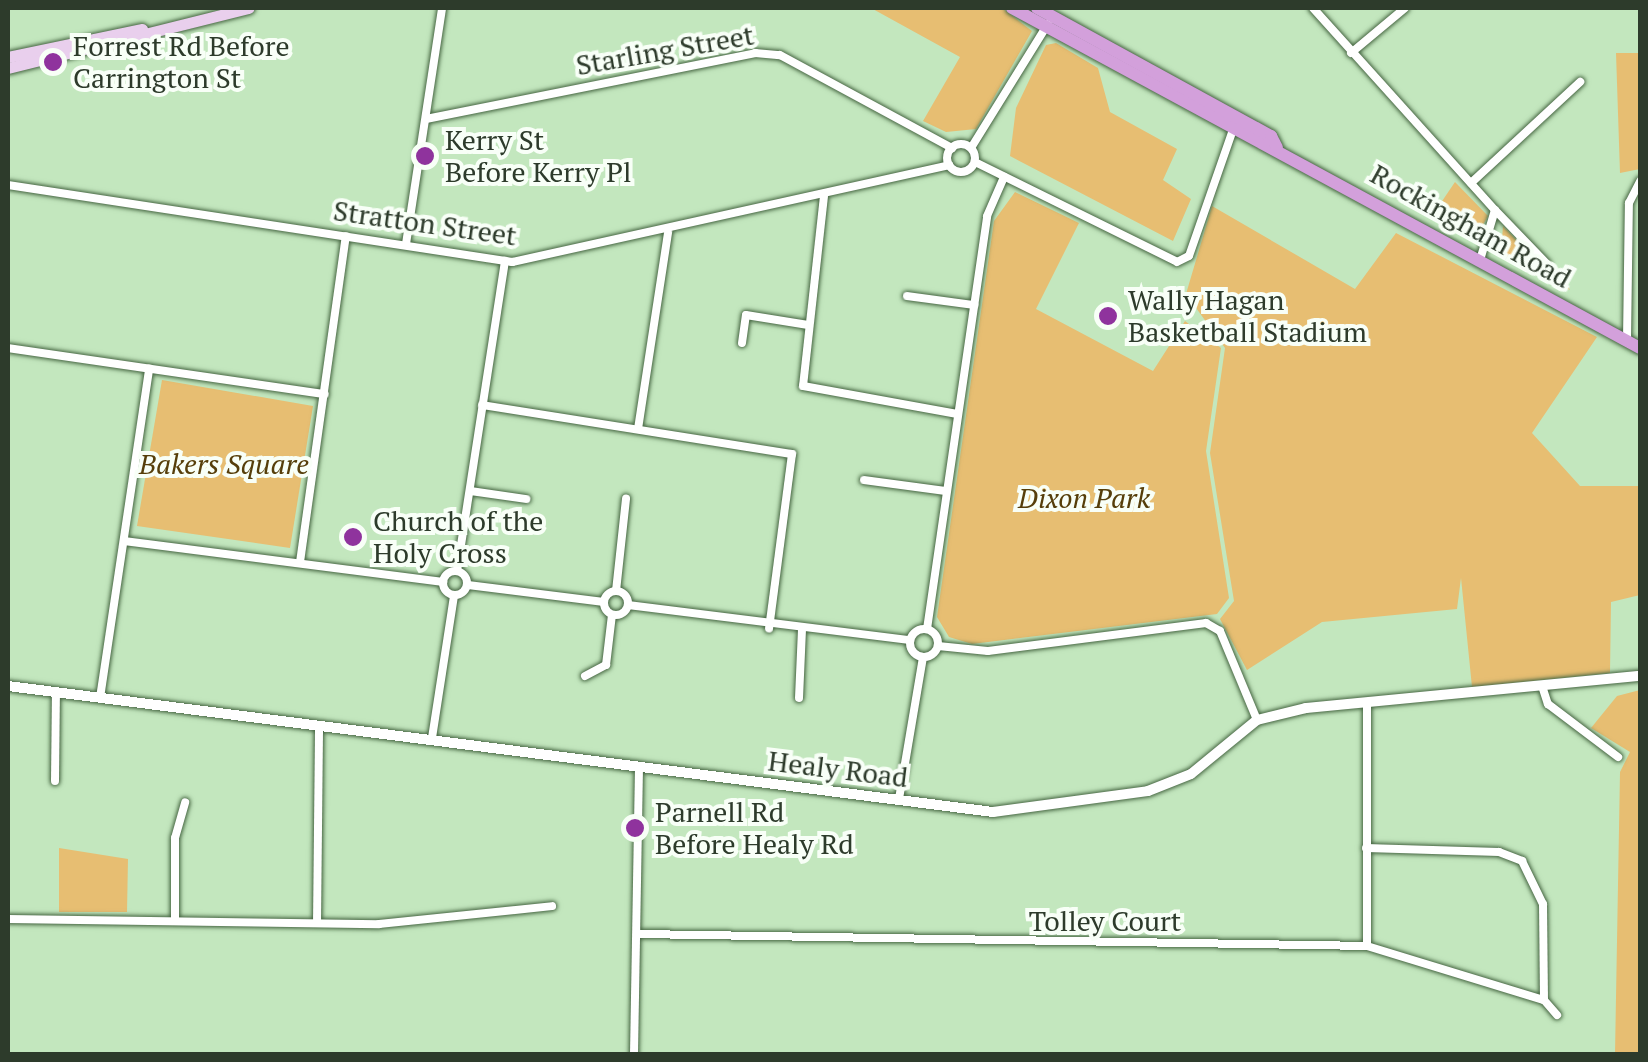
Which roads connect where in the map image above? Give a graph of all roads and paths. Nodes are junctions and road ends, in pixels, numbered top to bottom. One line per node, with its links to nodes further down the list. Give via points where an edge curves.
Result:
1 (224, 8): 10 (main road)
2 (249, 8): 11 (main road)
3 (442, 8): 13 (street)
4 (1012, 8): 8 (main road, Rockingham Road)
5 (1037, 8): 8 (main road, Rockingham Road)
6 (1313, 8): 9 (street)
7 (1406, 8): 9 (street)
8 (1050, 21): 14 (main road, Rockingham Road); 16 (street)
9 (1350, 53): 21 (street)
10 (8, 57)
11 (8, 68)
12 (1580, 82): 21 (street)
13 (426, 119): 15 (street, Starling Street, via 755,53 780,56); 27 (street)
14 (1235, 125): 19 (street, via 1189,256 1177,262); 28 (main road, Rockingham Road)
15 (952, 148): 16 (street); 18 (street)
16 (971, 148): 17 (street)
17 (975, 162): 18 (street, Stratton Street, via 960,172); 19 (street)
18 (949, 165): 23 (street, Stratton Street)
19 (1004, 177): 32 (street, via 987,216)
20 (1640, 181): 34 (street, via 1628,203)
21 (1471, 182): 24 (street)
22 (8, 185): 26 (street, Stratton Street)
23 (824, 196): 25 (street, Stratton Street); 33 (street)
24 (1495, 210): 28 (street); 30 (street)
25 (668, 232): 29 (street, Stratton Street); 42 (street)
26 (346, 236): 27 (street, Stratton Street); 39 (street)
27 (406, 244): 29 (street, Stratton Street)
28 (1480, 260): 34 (main road, Rockingham Road)
29 (505, 261): 40 (street)
30 (1547, 264)
31 (908, 296): 32 (street)
32 (974, 306): 41 (street)
33 (808, 325): 35 (street, via 746,315); 41 (street, via 803,386)
34 (1627, 340): 37 (main road, Rockingham Road)
35 (742, 342)
36 (8, 348): 38 (street)
37 (1640, 348)
38 (150, 368): 39 (street); 48 (street)
39 (325, 394): 49 (street)
40 (482, 405): 42 (street); 45 (street)
41 (957, 414): 44 (street)
42 (638, 429): 58 (street, via 792,454)
43 (864, 480): 44 (street)
44 (945, 491): 60 (street)
45 (470, 492): 46 (street); 50 (street)
46 (526, 499)
47 (626, 499): 53 (street)
48 (124, 540): 49 (street); 69 (street)
49 (300, 562): 51 (street)
50 (457, 570): 51 (street); 52 (street)
51 (443, 582): 54 (street)
52 (468, 585): 54 (street); 55 (street)
53 (616, 591): 55 (street); 56 (street)
54 (454, 596): 74 (street)
55 (604, 602): 57 (street)
56 (628, 605): 57 (street); 58 (street)
57 (612, 615): 64 (street, via 606,666)
58 (769, 628): 59 (street)
59 (802, 629): 61 (street); 70 (street)
60 (926, 629): 61 (street); 62 (street)
61 (910, 640): 63 (street)
62 (938, 646): 63 (street); 72 (street, via 988,652 1206,623 1220,631)
63 (922, 657): 78 (street)
64 (585, 676)
65 (1640, 676): 67 (street)
66 (8, 686): 68 (street, Healy Road)
67 (1543, 690): 71 (street); 75 (street, via 1548,704)
68 (56, 692): 69 (street, Healy Road); 77 (street)
69 (100, 698): 73 (street, Healy Road)
70 (799, 698)
71 (1368, 704): 72 (street); 80 (street)
72 (1257, 720): 78 (street, Healy Road, via 1191,774 1148,790 993,812)
73 (319, 725): 74 (street, Healy Road); 84 (street)
74 (432, 738): 76 (street, Healy Road)
75 (1618, 757)
76 (640, 766): 78 (street, Healy Road); 85 (street)
77 (55, 781)
78 (899, 800)
79 (186, 802): 83 (street, via 174,838)
80 (1366, 848): 86 (street); 87 (street, via 1499,852 1522,861 1543,904)
81 (552, 906): 84 (street)
82 (8, 920): 83 (street)
83 (176, 920): 84 (street)
84 (317, 923)
85 (638, 934): 86 (street, Tolley Court); 89 (street)
86 (1367, 946): 87 (street, Tolley Court)
87 (1544, 1000): 88 (street, Tolley Court)
88 (1558, 1014)
89 (636, 1053)

